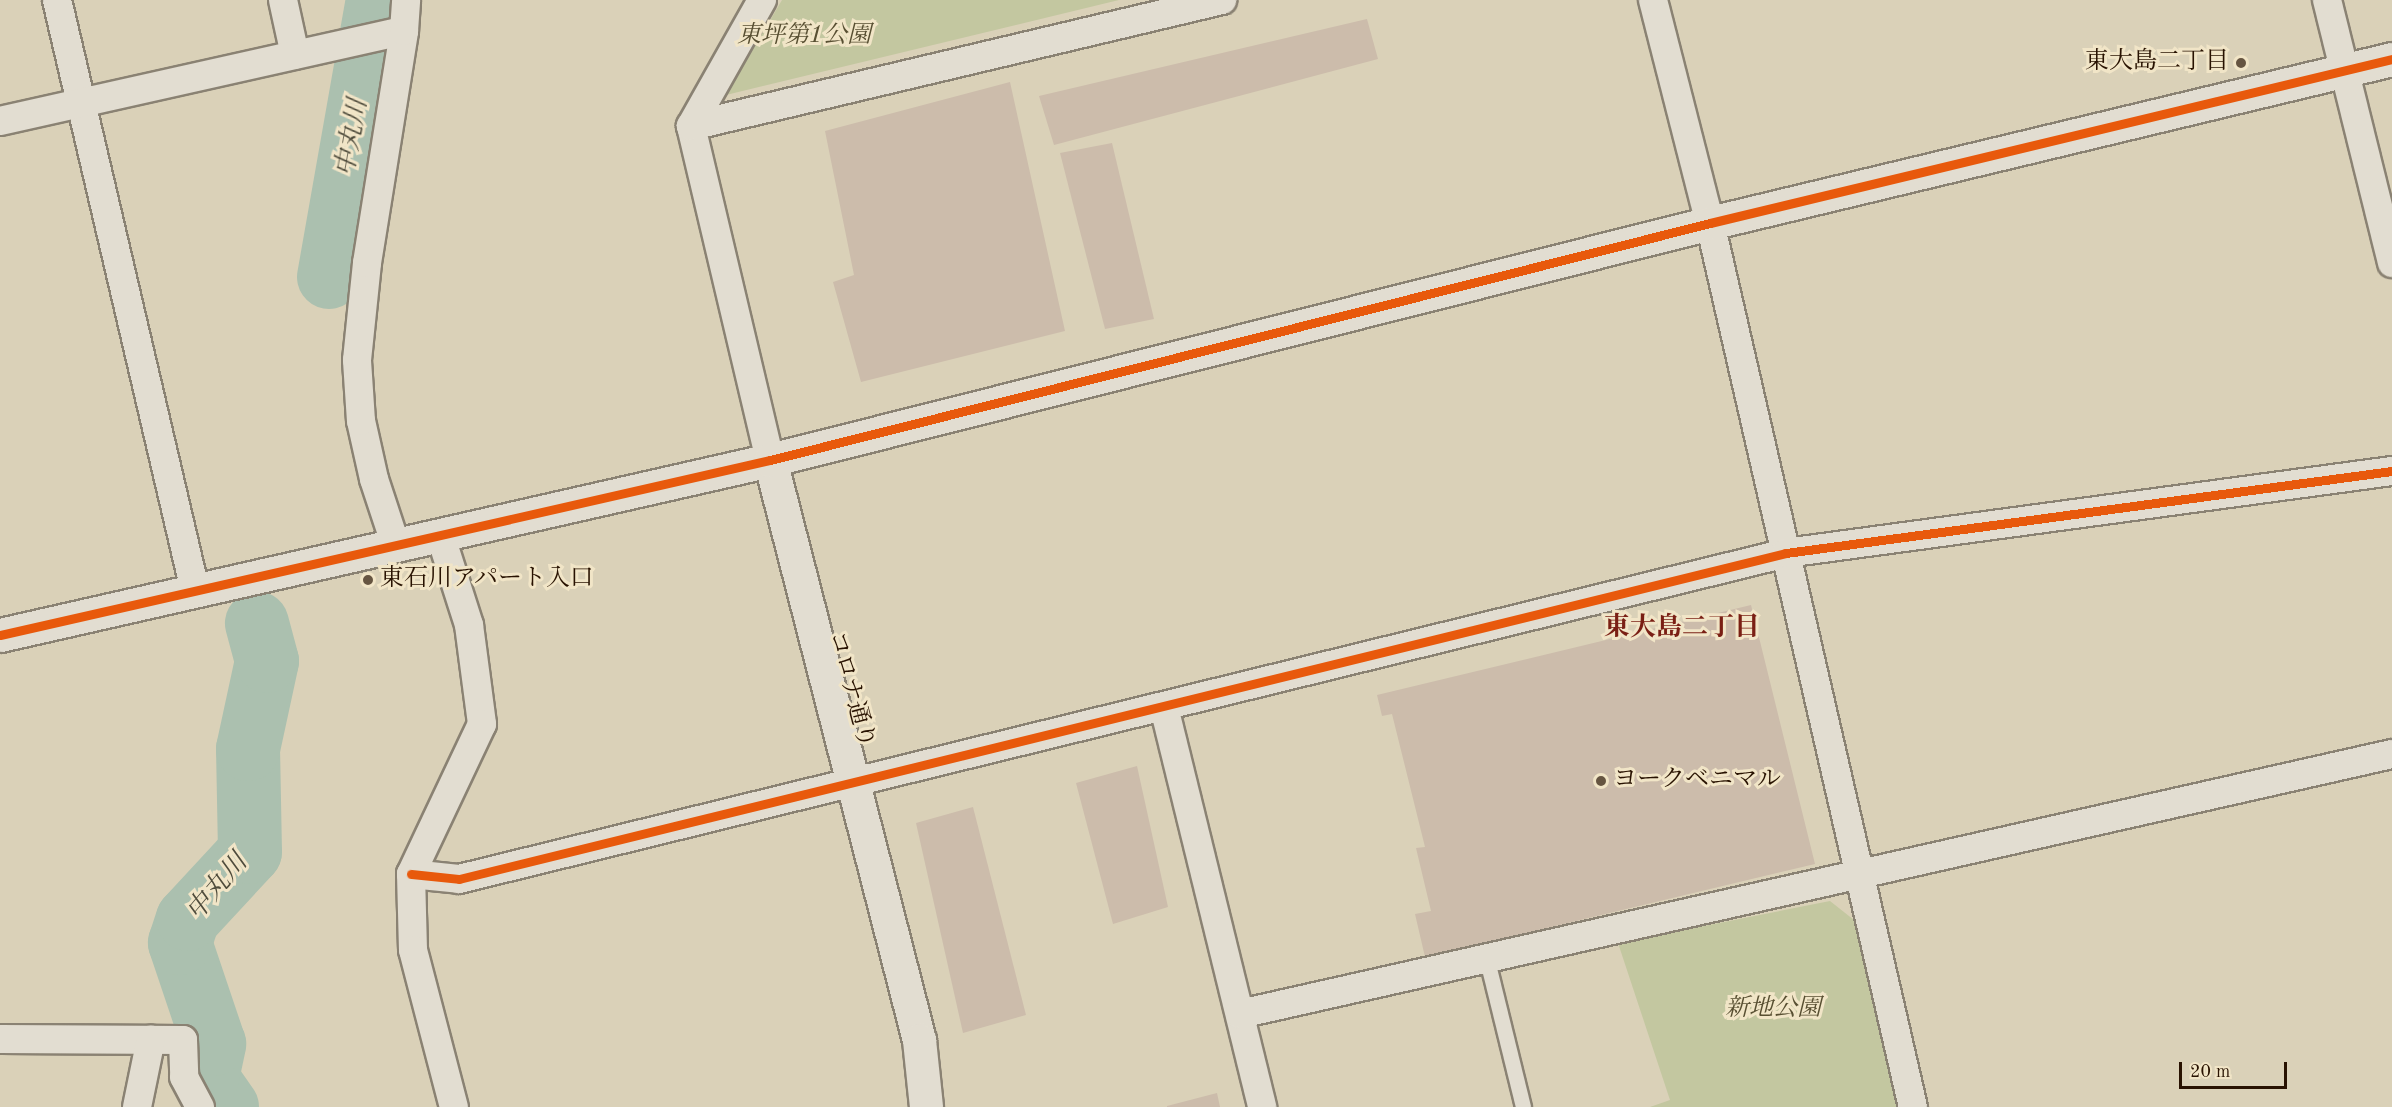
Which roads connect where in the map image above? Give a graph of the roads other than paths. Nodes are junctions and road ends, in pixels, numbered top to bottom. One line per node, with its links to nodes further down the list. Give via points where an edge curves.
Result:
1 (57, 0): 13 (street)
2 (283, 0): 10 (street)
3 (406, 0): 9 (street)
4 (762, 0): 15 (street)
5 (1222, 0): 8 (street)
6 (1653, 0): 16 (street)
7 (2327, 0): 12 (street)
8 (1151, 8): 15 (street)
9 (404, 31): 10 (street); 21 (street, via 367,263 357,360 361,421 374,479)
10 (295, 55): 13 (street)
11 (2392, 59): 12 (street)
12 (2346, 70): 16 (street); 17 (street)
13 (81, 103): 14 (street); 23 (street)
14 (0, 121)
15 (690, 126): 18 (street)
16 (1710, 223): 18 (street); 22 (street)
17 (2392, 263)
18 (770, 460): 20 (street); 27 (street, コロナ通り)
19 (2392, 471): 22 (street)
20 (440, 534): 21 (street); 28 (street, via 469,624 482,724)
21 (395, 543): 23 (street)
22 (1786, 553): 25 (street); 29 (street)
23 (195, 590): 24 (street)
24 (0, 634)
25 (1164, 707): 27 (street); 31 (street)
26 (2392, 754): 29 (street)
27 (854, 781): 28 (street, via 459,879); 37 (street, コロナ通り, via 919,1040)
28 (411, 874): 36 (street, via 413,950)
29 (1860, 877): 30 (street); 40 (street)
30 (1487, 960): 31 (street); 39 (lane)
31 (1240, 1014): 38 (street)
32 (0, 1039): 33 (street)
33 (151, 1039): 34 (street); 35 (street, via 183,1040 184,1077)
34 (137, 1107)
35 (200, 1107)
36 (454, 1107)
37 (926, 1107)
38 (1262, 1107)
39 (1523, 1107)
40 (1913, 1107)

